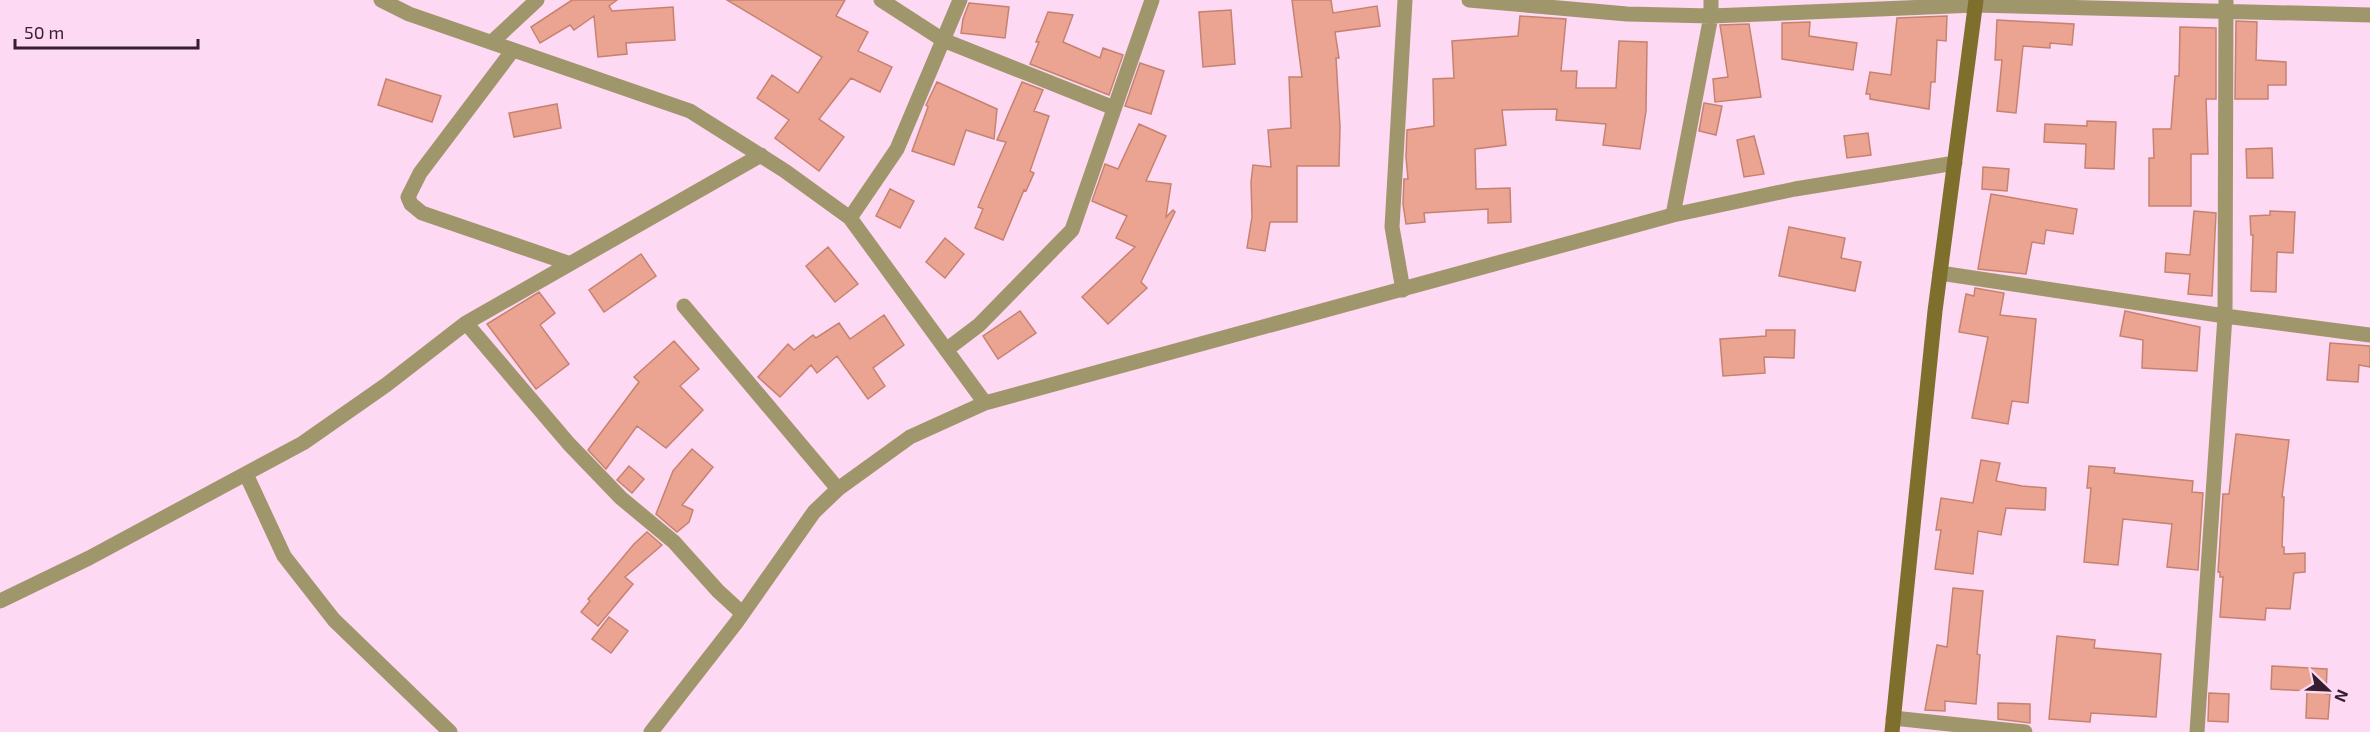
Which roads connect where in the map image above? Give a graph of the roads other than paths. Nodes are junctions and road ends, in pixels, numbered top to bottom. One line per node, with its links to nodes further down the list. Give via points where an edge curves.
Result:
1 (381, 0): 14 (street, via 409,14)
2 (537, 0): 14 (street)
3 (881, 0): 13 (street)
4 (960, 0): 13 (street)
5 (1152, 0): 16 (street)
6 (1405, 0): 23 (street, via 1392,226)
7 (1469, 0): 12 (street, via 1627,14)
8 (1711, 0): 12 (street)
9 (1976, 2): 10 (street); 12 (street); 18 (main road)
10 (2226, 6): 11 (street); 25 (street)
11 (2370, 15)
12 (1711, 16): 19 (street)
13 (943, 40): 16 (street); 20 (street, via 897,149)
14 (492, 42): 15 (street)
15 (513, 50): 17 (street, via 690,111); 21 (street, via 420,173 408,197 422,213)
16 (1114, 108): 28 (street, via 1072,230 979,325)
17 (760, 155): 20 (street); 21 (street)
18 (1955, 163): 19 (street, via 1794,189); 22 (main road)
19 (1673, 216): 23 (street)
20 (850, 218): 28 (street)
21 (568, 263): 26 (street)
22 (1940, 273): 25 (street); 34 (main road)
23 (1403, 290): 29 (street)
24 (684, 306): 31 (street)
25 (2225, 316): 27 (street); 38 (street)
26 (466, 323): 30 (street, via 303,443); 33 (street, via 569,444 621,498 674,542)
27 (2370, 335)
28 (946, 350): 29 (street)
29 (985, 403): 31 (street, via 910,437)
30 (246, 474): 32 (street); 35 (street, via 284,556 334,620)
31 (838, 489): 33 (street, via 814,512)
32 (0, 601)
33 (742, 613): 36 (street)
34 (1892, 725): 37 (street)
35 (450, 732)
36 (651, 732)
37 (2025, 732)
38 (2197, 732)

